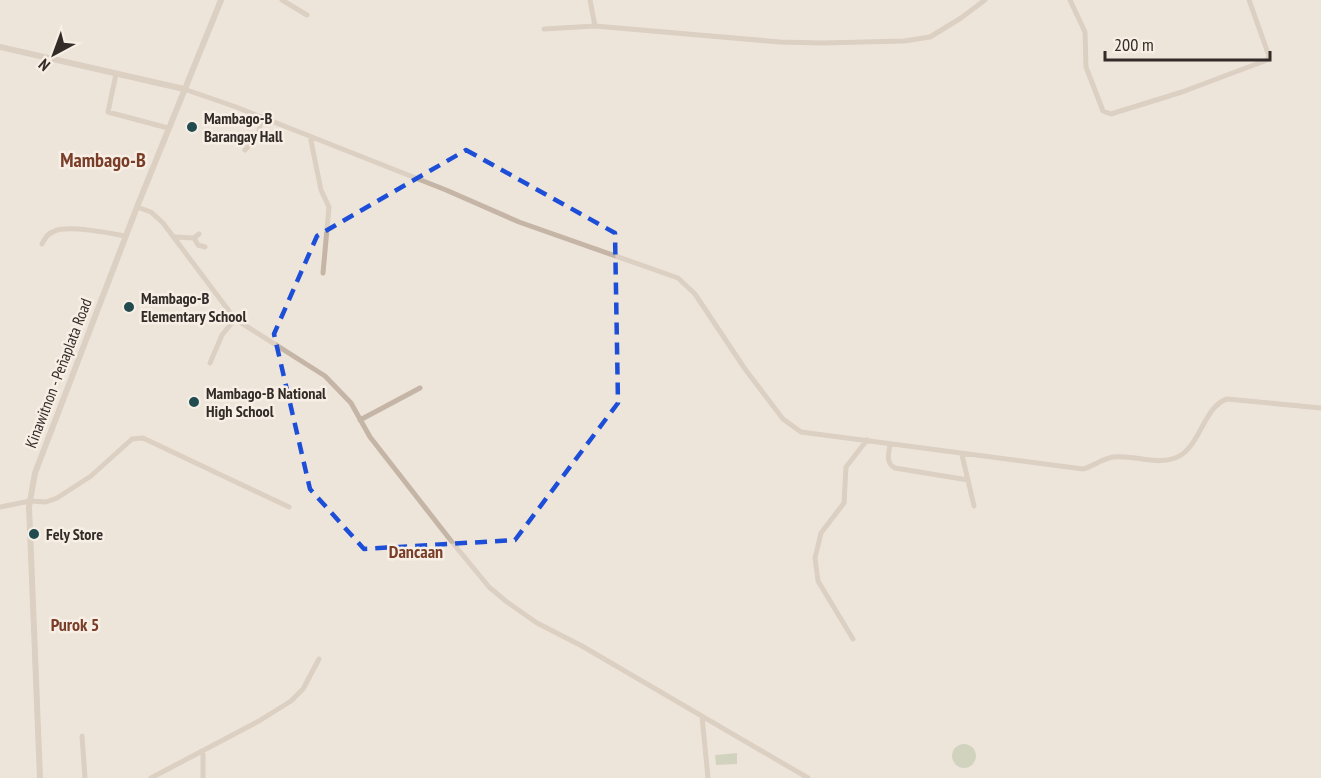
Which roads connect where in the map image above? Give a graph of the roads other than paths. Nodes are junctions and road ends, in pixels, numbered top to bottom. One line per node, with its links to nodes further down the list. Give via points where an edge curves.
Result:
1 (221, 0): 12 (street, Kinawitnon - Peñaplata Road)
2 (282, 0): 7 (street)
3 (590, 0): 8 (street)
4 (986, 0): 8 (street, via 942,31 904,41 780,42)
5 (1070, 0): 6 (street, via 1085,32 1084,59 1092,86 1103,111 1111,114 1267,60 1269,56)
6 (1249, 0)
7 (307, 15)
8 (595, 26): 9 (street)
9 (544, 29)
10 (0, 47): 11 (street)
11 (116, 74): 12 (street); 14 (street, via 108,112)
12 (184, 89): 13 (street); 14 (street, Kinawitnon - Peñaplata Road)
13 (262, 117): 15 (street); 16 (street, via 258,135)
14 (168, 128): 17 (street, Kinawitnon - Peñaplata Road)
15 (310, 136): 24 (street, via 321,190 329,207 323,271); 30 (street, via 519,222 678,278 695,294 745,369 791,426 812,435)
16 (245, 150)
17 (137, 207): 19 (street, Kinawitnon - Peñaplata Road); 20 (street, via 159,218)
18 (199, 234): 21 (street)
19 (125, 236): 22 (street, via 57,229); 34 (street, Kinawitnon - Peñaplata Road, via 40,455)
20 (175, 237): 21 (street); 25 (street)
21 (194, 238): 23 (street)
22 (42, 244)
23 (205, 247)
24 (331, 269)
25 (235, 319): 26 (street, via 222,335); 29 (street, via 325,376 351,403)
26 (210, 363)
27 (420, 388): 29 (street)
28 (1321, 408): 32 (street, via 1221,401 1187,451 1171,459 1113,457 1083,469)
29 (360, 420): 40 (street, via 452,542 507,602)
30 (867, 440): 31 (street); 38 (street, via 846,467 844,504 821,533 815,558 818,580)
31 (890, 444): 32 (street); 33 (street, via 889,463 895,468)
32 (962, 454): 33 (street)
33 (968, 480): 35 (street)
34 (30, 501): 36 (street); 37 (street, via 51,500 65,494 132,440 143,438); 43 (street, Kinawitnon - Peñaplata Road)
35 (974, 506)
36 (0, 507)
37 (289, 507)
38 (853, 639)
39 (319, 659): 42 (street, via 303,689 291,701)
40 (702, 716): 47 (street); 48 (street)
41 (82, 736): 44 (street)
42 (203, 751): 45 (street); 46 (street)
43 (40, 778)
44 (85, 778)
45 (151, 778)
46 (203, 778)
47 (708, 778)
48 (808, 778)

